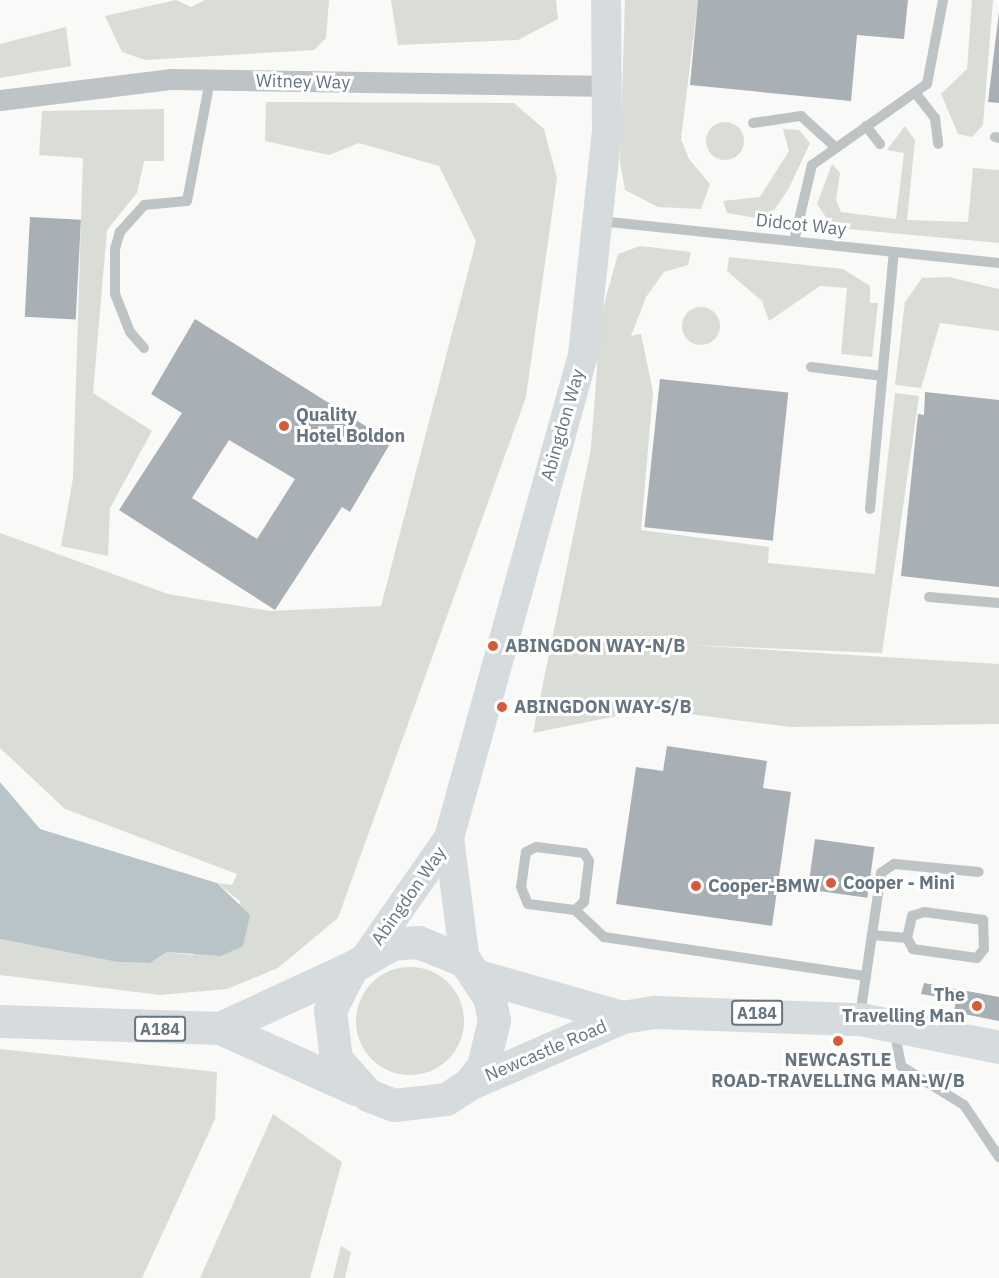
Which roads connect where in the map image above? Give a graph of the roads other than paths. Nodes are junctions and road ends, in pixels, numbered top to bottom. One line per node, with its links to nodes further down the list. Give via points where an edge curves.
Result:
1 (606, 0): 4 (main road, Abingdon Way)
2 (943, 0): 5 (lane, via 927,84)
3 (210, 80): 4 (street, Witney Way); 6 (street, Witney Way, via 170,79); 16 (lane, via 187,201 144,205 120,232 115,249 116,294 130,332)
4 (608, 86): 12 (main road, Abingdon Way)
5 (917, 95): 8 (lane); 10 (lane, via 935,118)
6 (0, 100)
7 (753, 123): 11 (lane, via 801,116)
8 (866, 126): 9 (lane); 11 (lane)
9 (880, 144)
10 (938, 144)
11 (833, 145): 13 (lane, via 812,165 803,183)
12 (599, 221): 13 (lane, Didcot Way); 22 (main road, Abingdon Way, via 583,355)
13 (794, 241): 14 (lane, Didcot Way)
14 (894, 252): 15 (lane, Didcot Way); 18 (lane)
15 (999, 263)
16 (144, 348)
17 (811, 367): 18 (lane)
18 (882, 376): 19 (lane)
19 (870, 509)
20 (929, 597): 21 (lane)
21 (999, 603)
22 (449, 838): 27 (main road, Abingdon Way); 28 (main road, Abingdon Way)
23 (979, 872): 25 (lane, via 894,864 881,873)
24 (575, 910): 24 (lane, via 528,904 521,887 526,852 536,847 584,853 589,861 584,902); 29 (lane, via 604,937)
25 (872, 935): 26 (lane); 29 (lane)
26 (907, 938): 26 (lane, via 913,949 977,958 987,927 983,920 924,912 912,916)
27 (360, 960): 28 (main road, via 418,942); 34 (main road, A184); 37 (main road, via 337,987 329,1035 349,1079)
28 (471, 969): 30 (main road, Newcastle Road / A184); 36 (main road, via 494,1020 483,1066)
29 (866, 976): 31 (lane)
30 (622, 1017): 31 (main road, Newcastle Road / A184, via 724,1012); 36 (main road, Newcastle Road / A184)
31 (860, 1019): 33 (main road, Newcastle Road / A184)
32 (0, 1021): 34 (main road, A184)
33 (894, 1026): 35 (main road, Newcastle Road / A184); 38 (lane, via 901,1066 964,1106)
34 (220, 1028): 37 (main road, A184)
35 (999, 1047)
36 (469, 1084): 37 (main road, via 446,1100 420,1107 394,1106)
37 (368, 1095)
38 (999, 1157)

